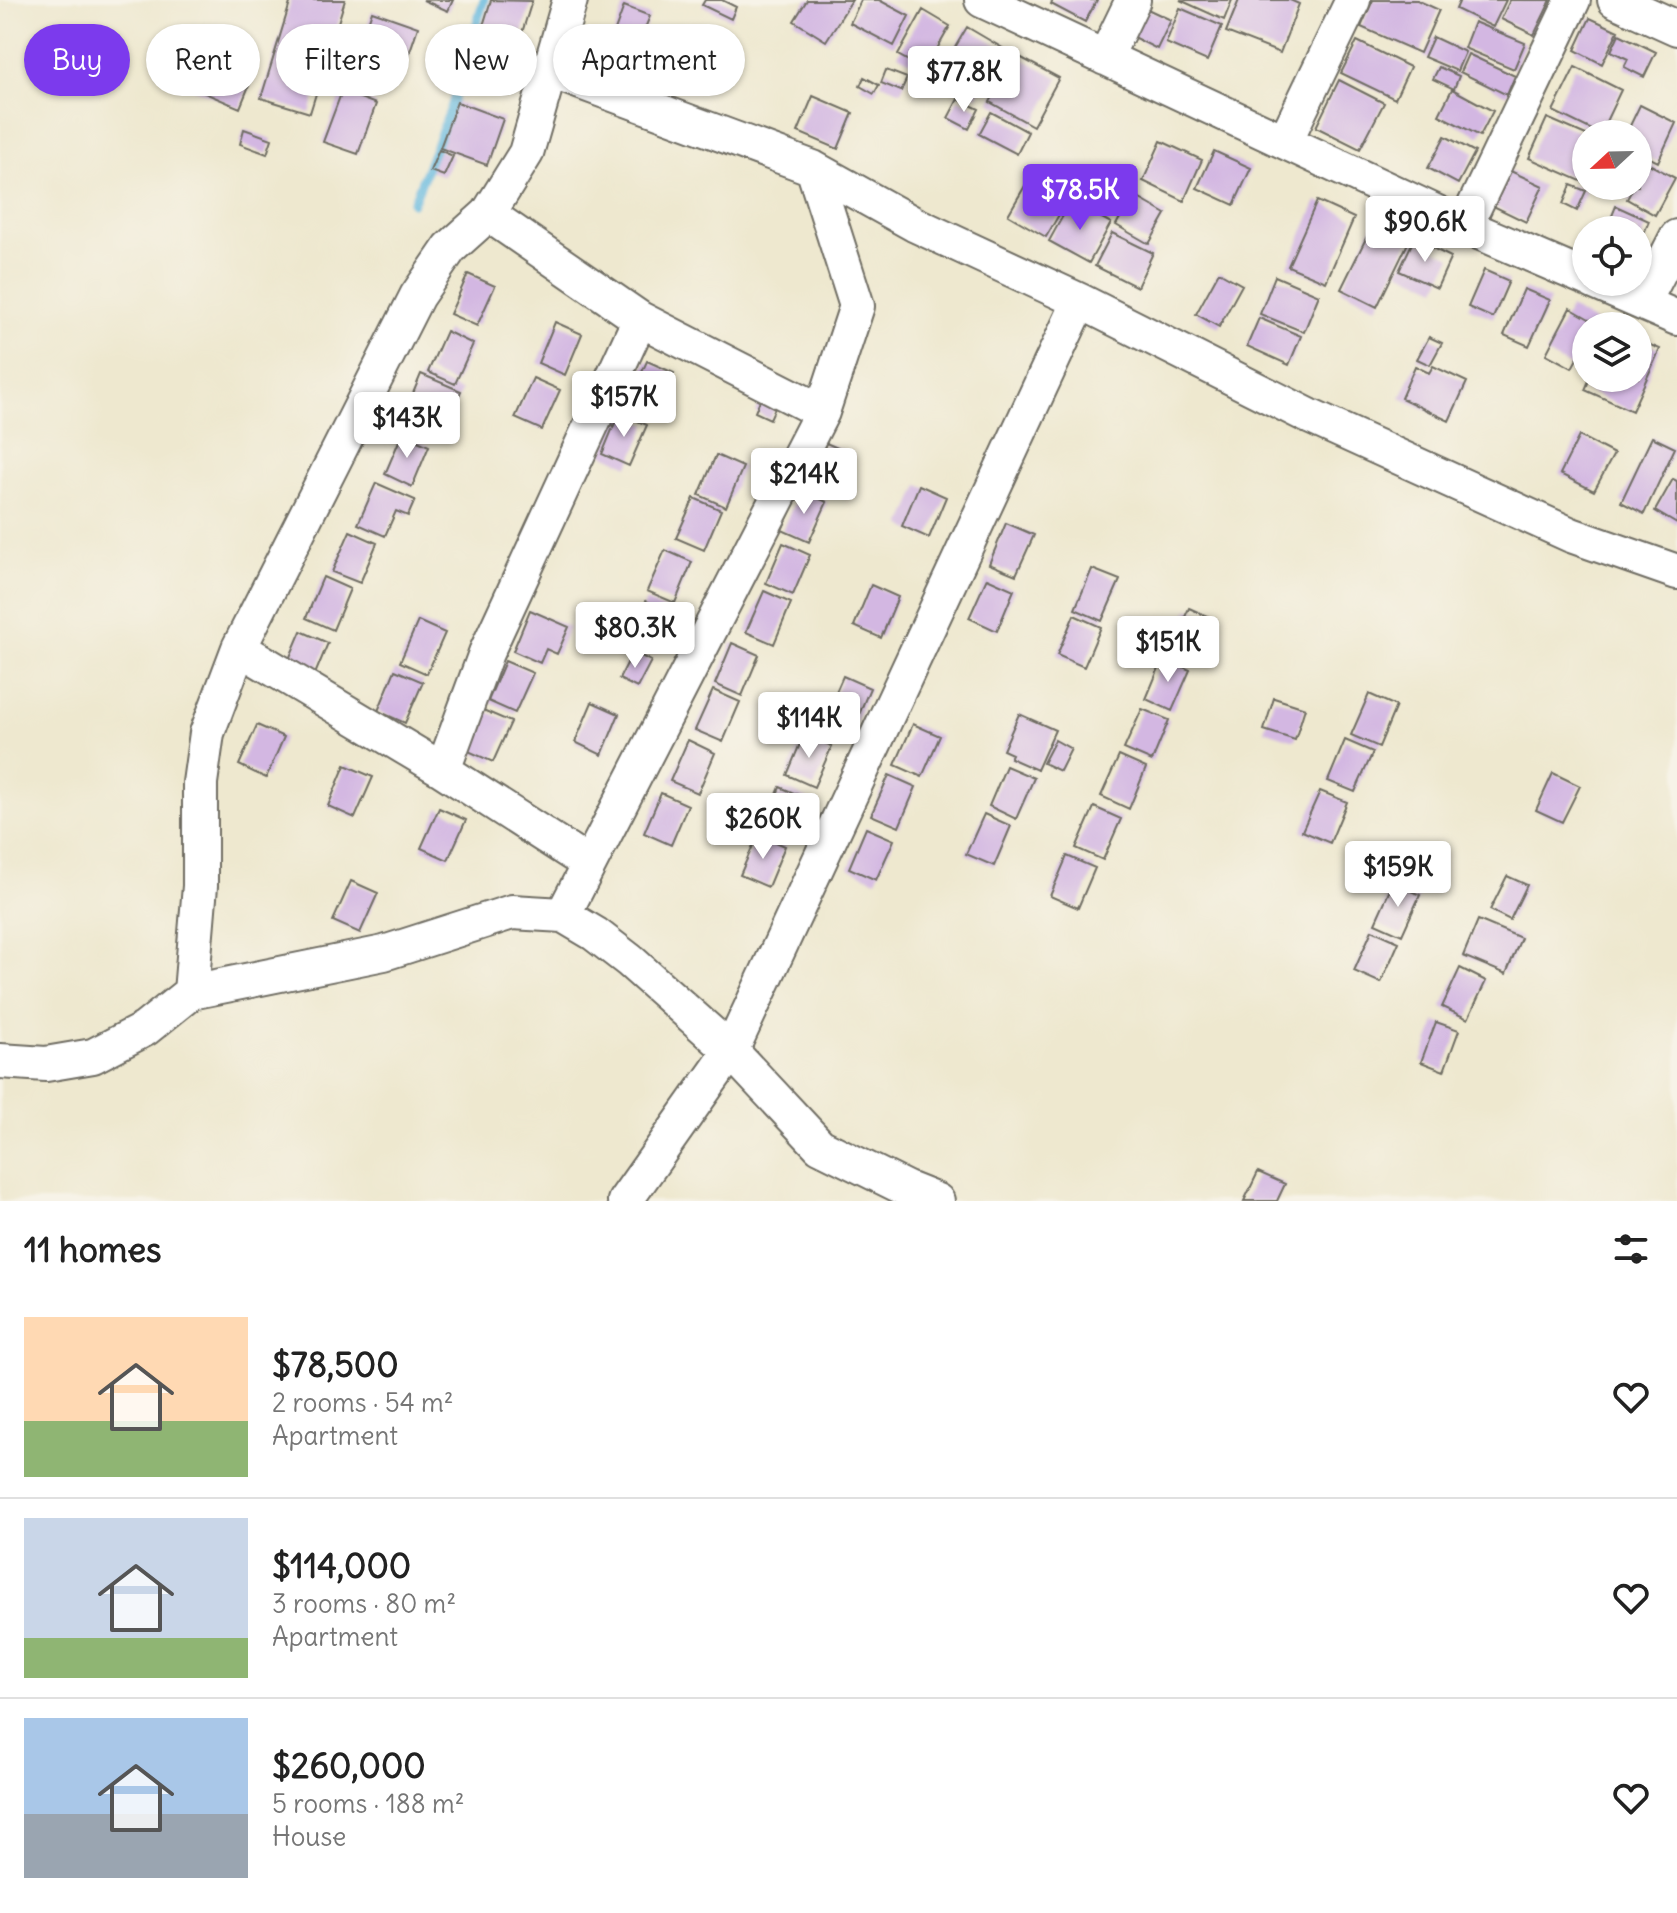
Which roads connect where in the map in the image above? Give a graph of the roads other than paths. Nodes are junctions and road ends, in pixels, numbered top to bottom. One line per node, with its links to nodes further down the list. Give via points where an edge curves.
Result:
1 (570, 0): 9 (street)
2 (982, 0): 8 (street)
3 (1133, 0): 8 (street)
4 (1353, 0): 10 (street)
5 (1573, 0): 13 (street)
6 (1615, 0): 7 (street)
7 (1677, 28)
8 (1105, 58): 10 (street)
9 (551, 71): 11 (street); 12 (street, via 526,153)
10 (1285, 141): 13 (street)
11 (813, 168): 17 (street, via 914,224); 21 (street, via 857,306)
12 (488, 214): 20 (street); 23 (street, via 450,248 417,296)
13 (1465, 226): 15 (street)
14 (1677, 237): 18 (street)
15 (1572, 272)
16 (1627, 296): 18 (street)
17 (1080, 301): 22 (street, via 1309,416 1498,502 1571,535); 28 (street)
18 (1643, 303): 19 (street)
19 (1677, 318)
20 (640, 319): 21 (street); 24 (street, via 486,653)
21 (822, 412): 25 (street)
22 (1677, 572)
23 (239, 648): 24 (street); 27 (street, via 207,733 200,783 200,886)
24 (443, 770): 25 (street)
25 (589, 864): 26 (street)
26 (563, 915): 27 (street, via 512,912 384,953); 28 (street, via 630,961)
27 (191, 992): 29 (street, via 145,1029 93,1056 46,1064)
28 (731, 1051): 30 (street); 31 (street, via 820,1146)
29 (0, 1061)
30 (625, 1201)
31 (937, 1201)

